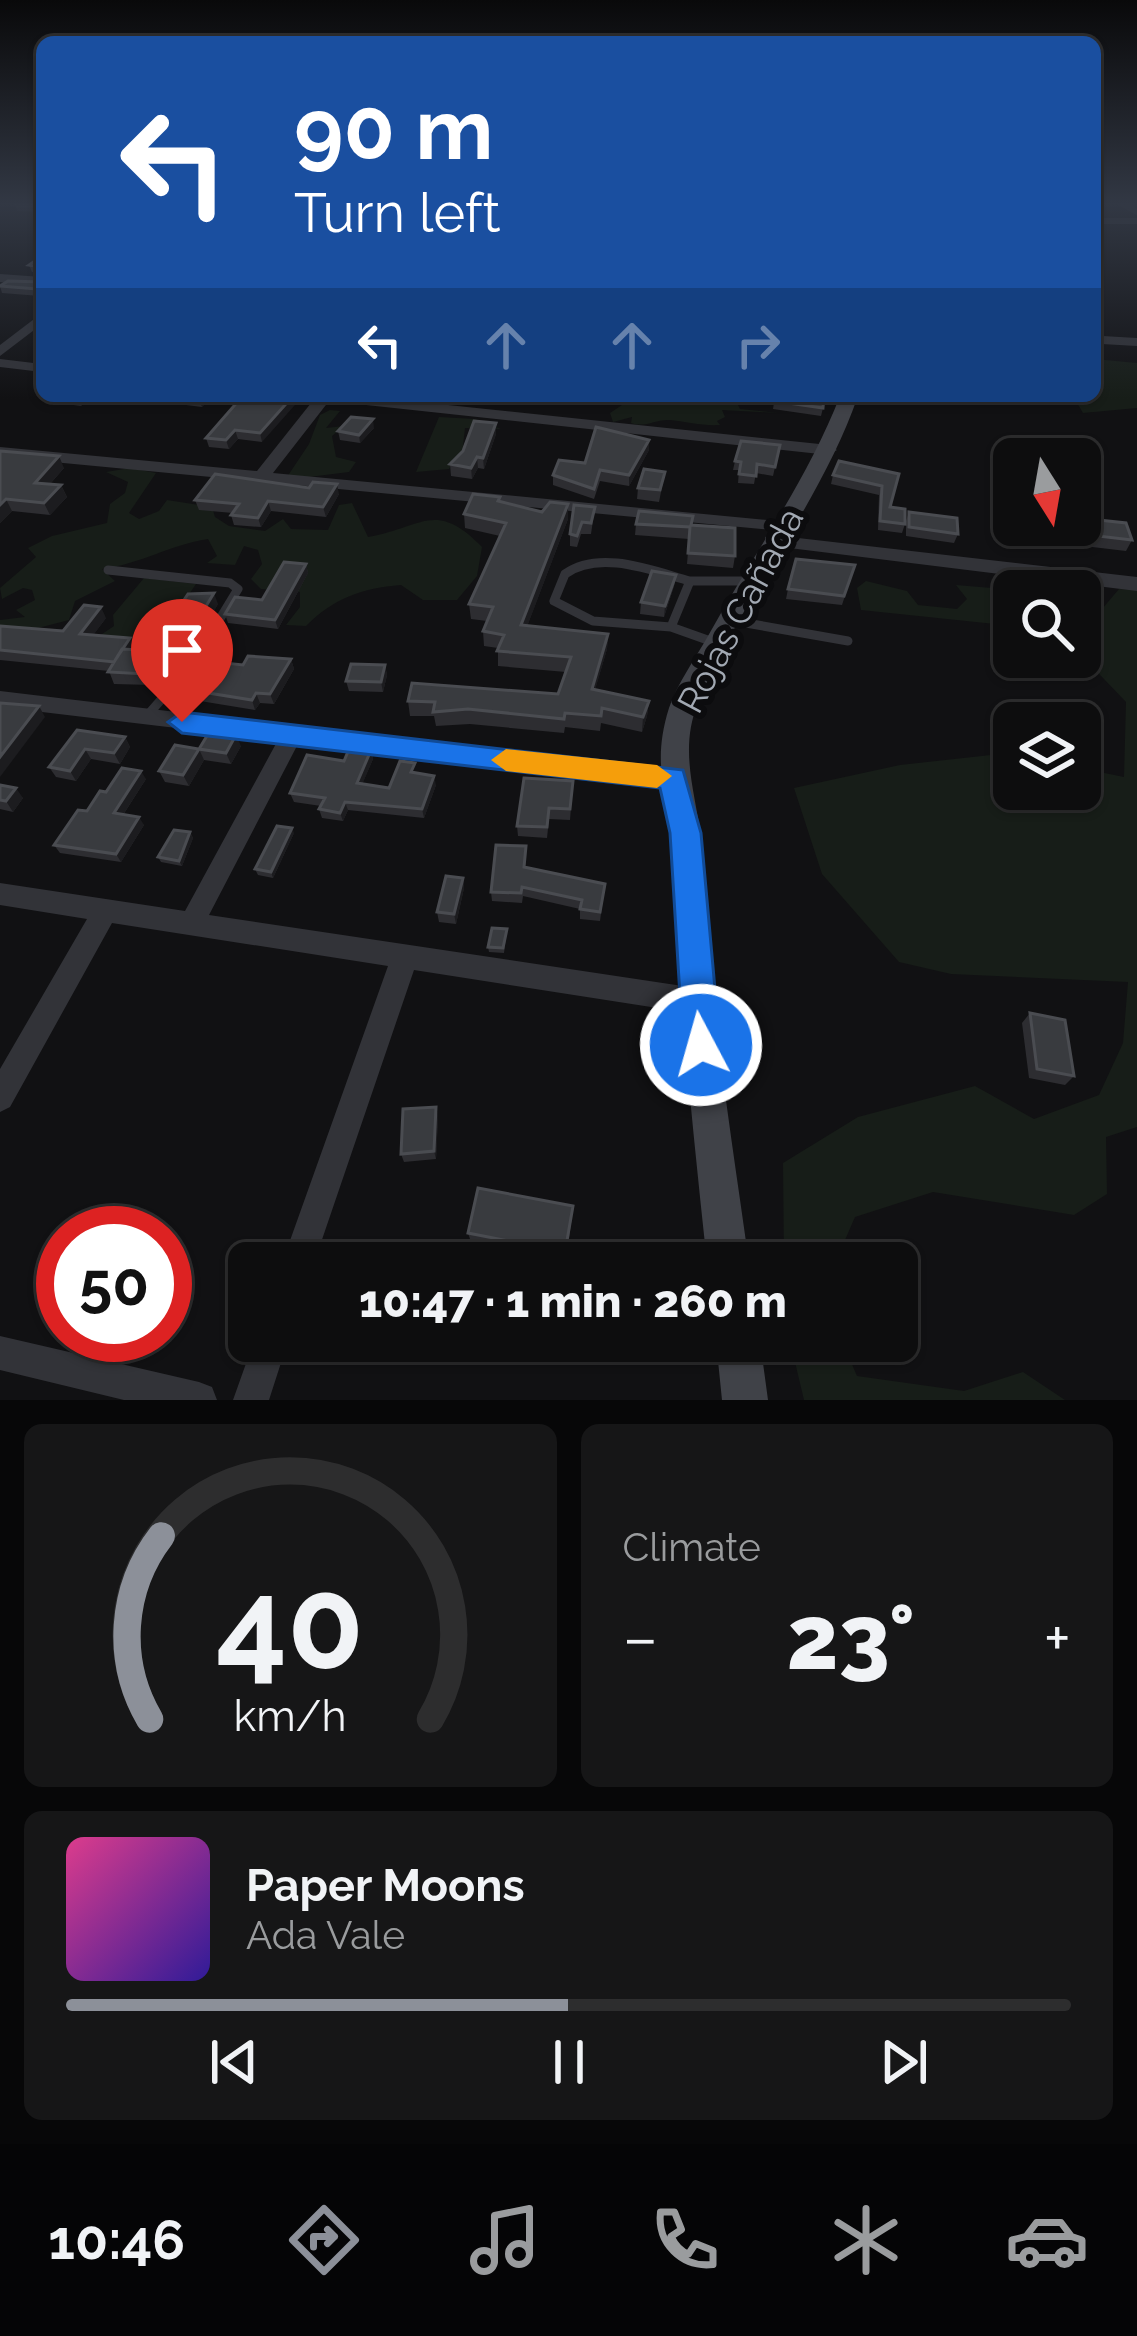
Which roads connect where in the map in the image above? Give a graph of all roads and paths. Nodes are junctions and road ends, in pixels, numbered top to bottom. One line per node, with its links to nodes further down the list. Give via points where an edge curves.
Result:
1 (0, 278): 2 (street)
2 (36, 281)
3 (36, 324): 6 (street)
4 (1101, 339): 5 (lane)
5 (1137, 342)
6 (2, 363): 7 (street)
7 (36, 367)
8 (318, 402): 13 (street)
9 (378, 402): 11 (street)
10 (848, 402): 11 (main road, Rojas Cañada)
11 (829, 451): 14 (main road, Rojas Cañada)
12 (0, 452): 13 (street)
13 (262, 476): 14 (street)
14 (777, 533): 17 (main road, Rojas Cañada); 18 (street)
15 (108, 570): 23 (lane, via 238,589 193,663)
16 (690, 581): 17 (lane); 19 (lane); 19 (lane, via 574,567 554,601 590,621)
17 (749, 581): 20 (main road, Rojas Cañada)
18 (1137, 584)
19 (671, 627): 20 (lane)
20 (722, 632): 21 (lane); 25 (main road, Rojas Cañada, via 683,706)
21 (848, 641)
22 (0, 699): 23 (street)
23 (146, 717): 24 (street)
24 (291, 736): 25 (street); 28 (street)
25 (673, 778): 30 (main road, Rojas Cañada, via 685,833)
26 (0, 895): 27 (street)
27 (106, 910): 28 (street); 31 (street)
28 (191, 923): 29 (street)
29 (405, 956): 30 (street); 32 (street)
30 (696, 1001): 33 (main road, Rojas Cañada)
31 (0, 1097)
32 (305, 1242)
33 (725, 1242)
34 (0, 1353): 37 (street)
35 (264, 1362): 38 (street)
36 (740, 1362): 39 (main road)
37 (200, 1400)
38 (251, 1400)
39 (745, 1400)

